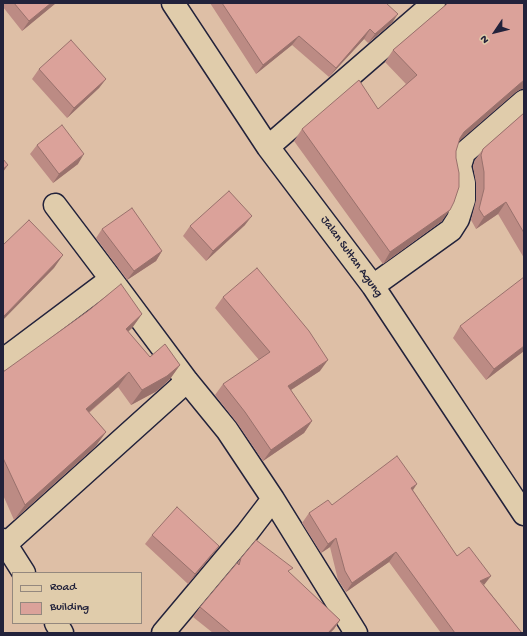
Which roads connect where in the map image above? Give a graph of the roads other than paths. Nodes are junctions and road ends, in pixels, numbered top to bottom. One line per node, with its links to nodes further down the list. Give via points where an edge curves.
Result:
1 (173, 3): 4 (street, Jalan Sultan Agung)
2 (434, 3): 4 (street)
3 (524, 101): 7 (street, via 464,153 460,166 464,200 458,219 451,230)
4 (268, 147): 7 (street, Jalan Sultan Agung)
5 (55, 205): 6 (street)
6 (111, 278): 8 (street); 9 (street)
7 (374, 286): 11 (street, Jalan Sultan Agung)
8 (3, 360)
9 (187, 381): 10 (street, via 226,430); 12 (street)
10 (273, 499): 16 (street); 17 (street)
11 (524, 514)
12 (5, 542): 13 (street)
13 (23, 572)
14 (57, 624): 15 (street)
15 (62, 633)
16 (163, 633)
17 (356, 633)

